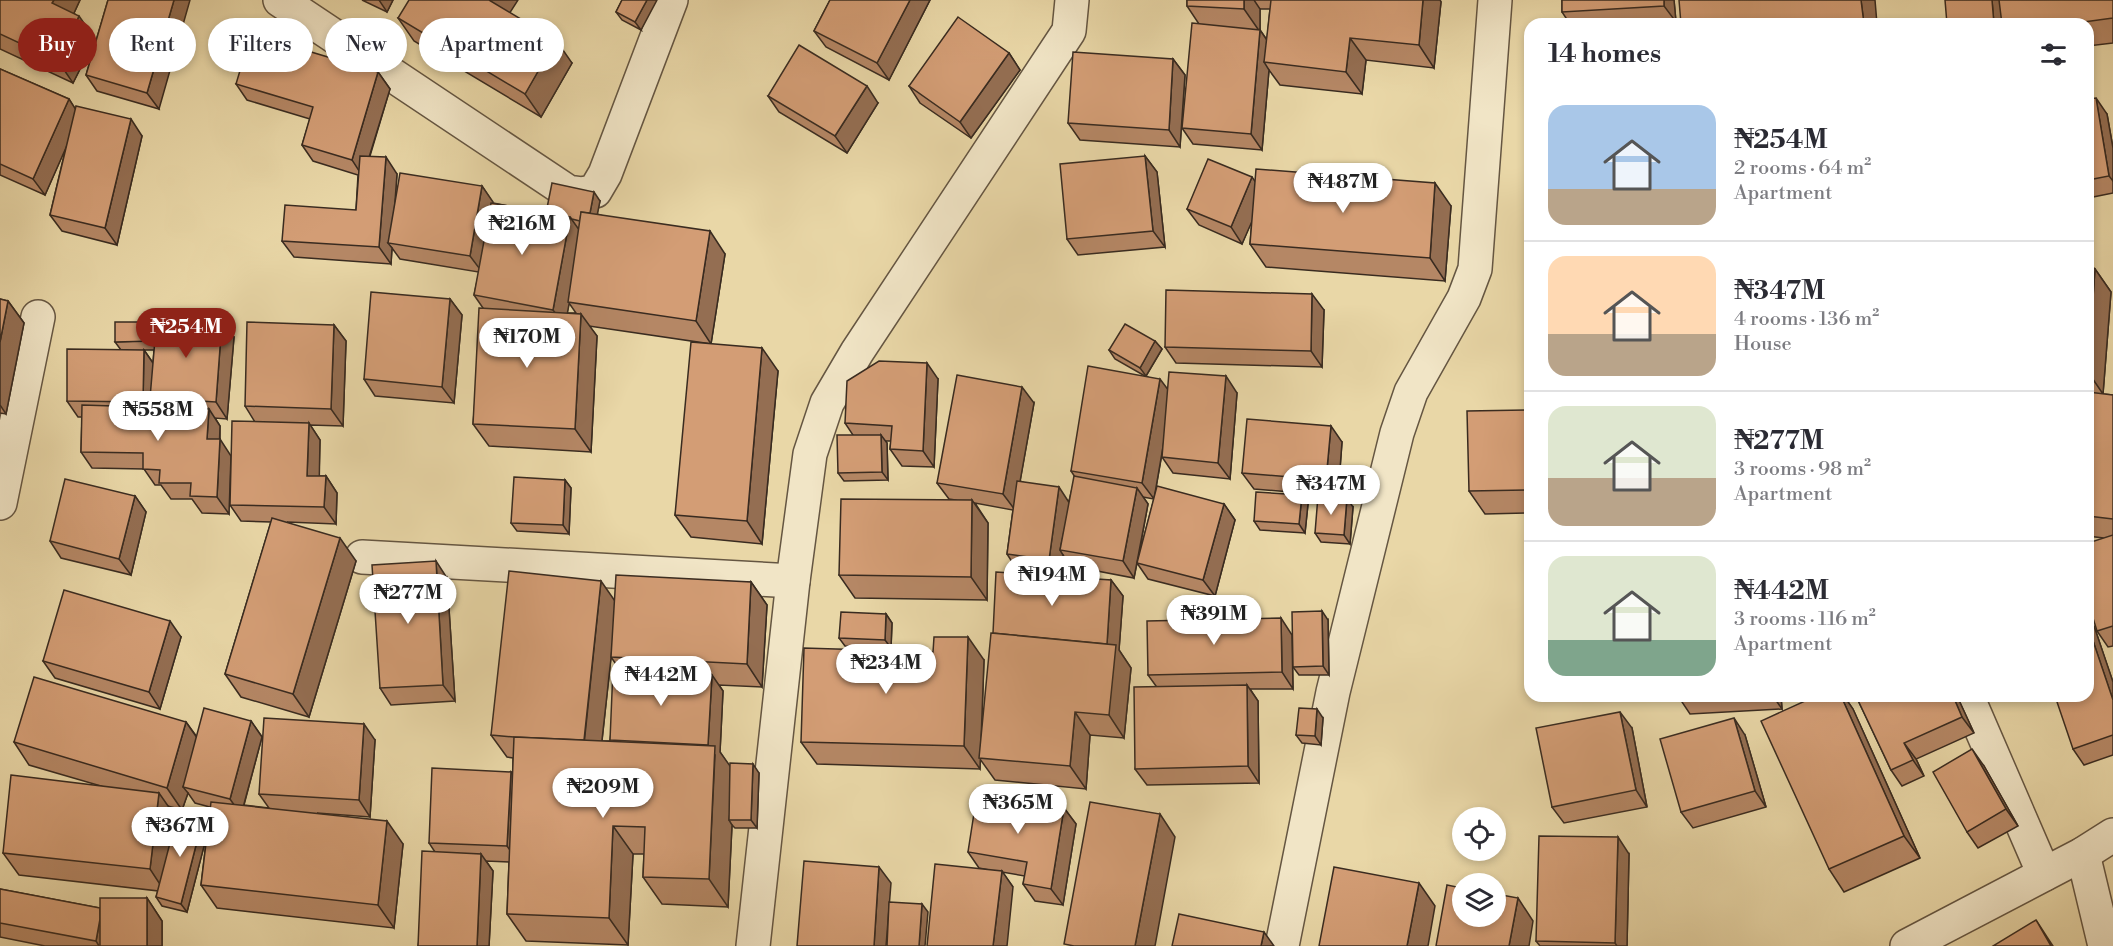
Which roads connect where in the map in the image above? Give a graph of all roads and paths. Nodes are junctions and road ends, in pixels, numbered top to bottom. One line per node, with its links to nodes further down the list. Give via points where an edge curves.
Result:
1 (280, 0): 2 (street, via 568,192 583,194 596,190 606,174)
2 (671, 0)
3 (1072, 0): 8 (street, via 1070,31 827,403 810,454)
4 (1495, 0): 14 (street, via 1475,269 1464,298 1411,392 1397,433 1333,692)
5 (38, 317): 6 (street)
6 (0, 503)
7 (362, 557): 8 (street)
8 (793, 581): 13 (street)
9 (1970, 702): 12 (street)
10 (2113, 835): 11 (street)
11 (2083, 854): 12 (street); 16 (street)
12 (2044, 874): 15 (street)
13 (753, 946)
14 (1282, 946)
15 (1907, 946)
16 (2105, 946)

